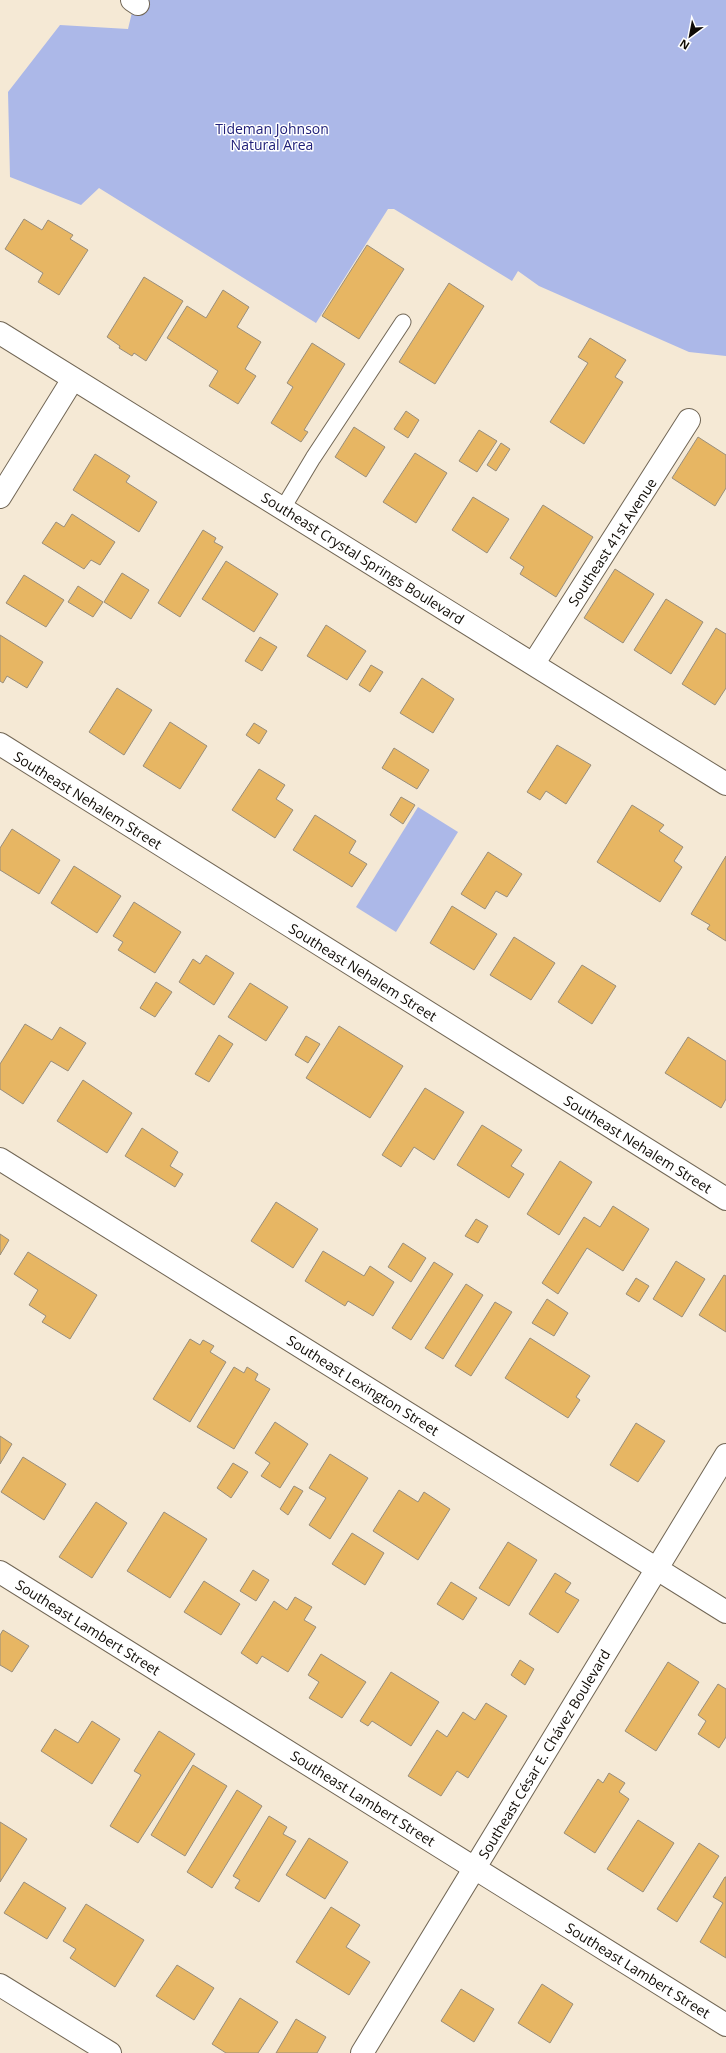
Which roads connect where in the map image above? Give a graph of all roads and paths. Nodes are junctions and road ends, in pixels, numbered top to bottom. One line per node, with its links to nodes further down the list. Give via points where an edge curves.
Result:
1 (403, 322): 6 (lane, via 313,458)
2 (0, 333): 3 (street, Southeast Crystal Springs Boulevard)
3 (73, 378): 5 (street); 6 (street, Southeast Crystal Springs Boulevard)
4 (689, 420): 7 (street, Southeast 41st Avenue)
5 (0, 498)
6 (284, 508): 7 (street, Southeast Crystal Springs Boulevard)
7 (534, 663): 9 (street, Southeast Crystal Springs Boulevard)
8 (0, 744): 11 (street, Southeast Nehalem Street)
9 (726, 784)
10 (0, 1159): 13 (street, Southeast Lexington Street)
11 (726, 1199)
12 (726, 1455): 13 (street, Southeast César E. Chávez Boulevard)
13 (657, 1568): 15 (street, Southeast Lexington Street); 16 (street, Southeast César E. Chávez Boulevard)
14 (0, 1572): 16 (street, Southeast Lambert Street)
15 (726, 1612)
16 (474, 1868): 18 (street, Southeast Lambert Street); 20 (street, Southeast César E. Chávez Boulevard)
17 (0, 1985): 19 (street)
18 (726, 2025)
19 (110, 2053)
20 (362, 2053)

